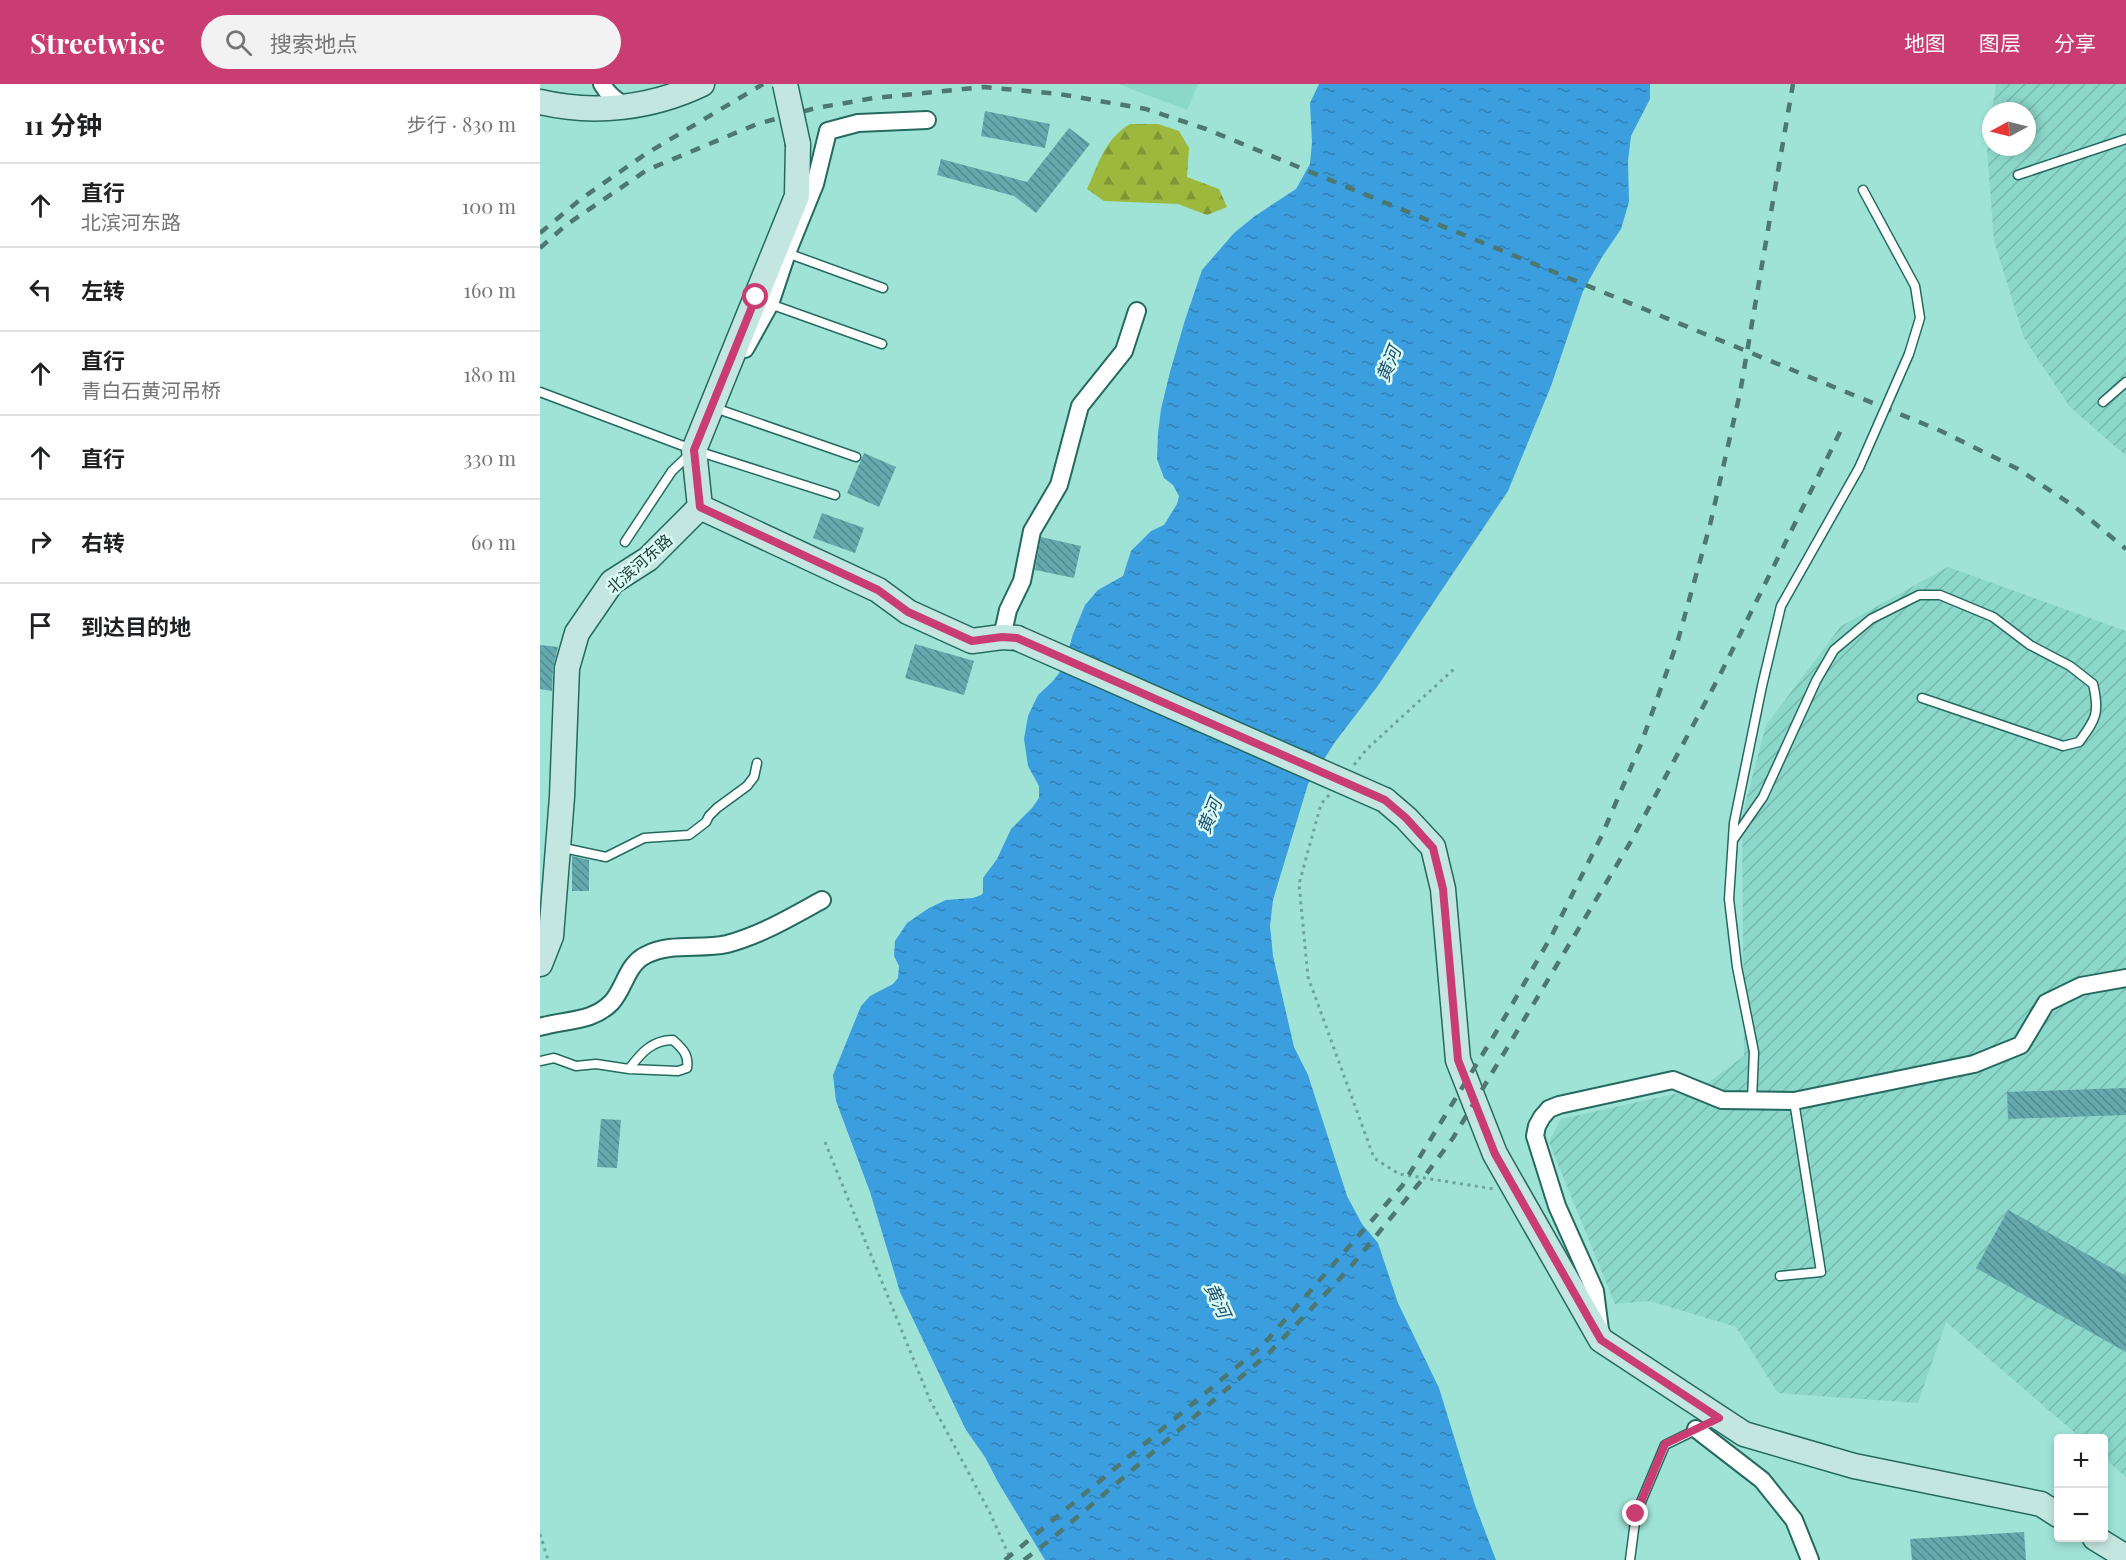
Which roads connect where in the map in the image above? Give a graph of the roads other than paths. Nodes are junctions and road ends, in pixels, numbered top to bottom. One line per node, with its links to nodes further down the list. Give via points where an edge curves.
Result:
1 (602, 84): 5 (street, via 616,101)
2 (702, 84): 5 (street)
3 (785, 84): 15 (street, bridge, via 798,144 797,196)
4 (540, 102): 5 (street, via 580,109)
5 (628, 107)
6 (927, 120): 10 (street, via 858,123 828,131 814,184)
7 (2126, 139): 8 (lane)
8 (2018, 175)
9 (1863, 190): 28 (lane, bridge, via 1915,286 1920,318 1909,354 1859,468 1782,606 1762,686)
10 (787, 253): 11 (lane); 12 (street)
11 (883, 288)
12 (770, 304): 14 (lane); 15 (street, via 745,348)
13 (1137, 312): 25 (street, via 1124,351 1080,406 1059,485 1032,531 1022,581 1008,610)
14 (882, 344)
15 (733, 354): 19 (street)
16 (2126, 382): 18 (lane)
17 (540, 392): 20 (lane)
18 (2103, 402)
19 (712, 407): 20 (street); 21 (lane)
20 (694, 450): 22 (lane); 23 (street); 24 (lane, via 672,471)
21 (856, 457)
22 (835, 495)
23 (700, 507): 25 (street, via 878,590 908,612 972,641); 29 (street, 北滨河东路, via 648,559 612,582 577,633 567,668)
24 (625, 542)
25 (1010, 638): 39 (street, bridge, via 1385,800 1433,848 1443,889 1458,1060 1495,1154)
26 (1922, 698): 28 (lane, via 2063,746 2079,742 2094,722 2098,703 2093,684 1993,617 1940,595 1919,595 1871,618 1834,650 1763,796)
27 (757, 763): 29 (lane, via 747,786 689,835 644,838 606,857)
28 (1733, 840): 36 (lane, via 1730,899 1737,966 1754,1052)
29 (558, 847): 31 (street, 北滨河东路, via 551,936)
30 (822, 900): 33 (street, via 769,930 725,944 667,948 645,955 631,967 611,1003 573,1022)
31 (540, 964)
32 (2126, 978): 37 (street, via 2081,986 2046,1004 2021,1045 1974,1064)
33 (540, 1027)
34 (540, 1061): 35 (lane, via 554,1058 576,1066 596,1064)
35 (628, 1069): 35 (lane, via 650,1046 663,1040 673,1040 688,1059 687,1068 678,1071)
36 (1752, 1101): 37 (street); 39 (street, via 1722,1100 1673,1080 1559,1105 1542,1117 1535,1136 1537,1147 1557,1206 1594,1291)
37 (1794, 1101): 38 (lane, via 1821,1272)
38 (1780, 1276)
39 (1601, 1340): 40 (street)
40 (1719, 1418): 41 (lane); 42 (street, via 1744,1434 1854,1466 2041,1504)
41 (1696, 1429): 45 (lane, via 1665,1444 1636,1514); 46 (street, via 1762,1480 1794,1520)
42 (2054, 1512)
43 (2102, 1542): 44 (street)
44 (2126, 1557)
45 (1630, 1560)
46 (1810, 1560)

